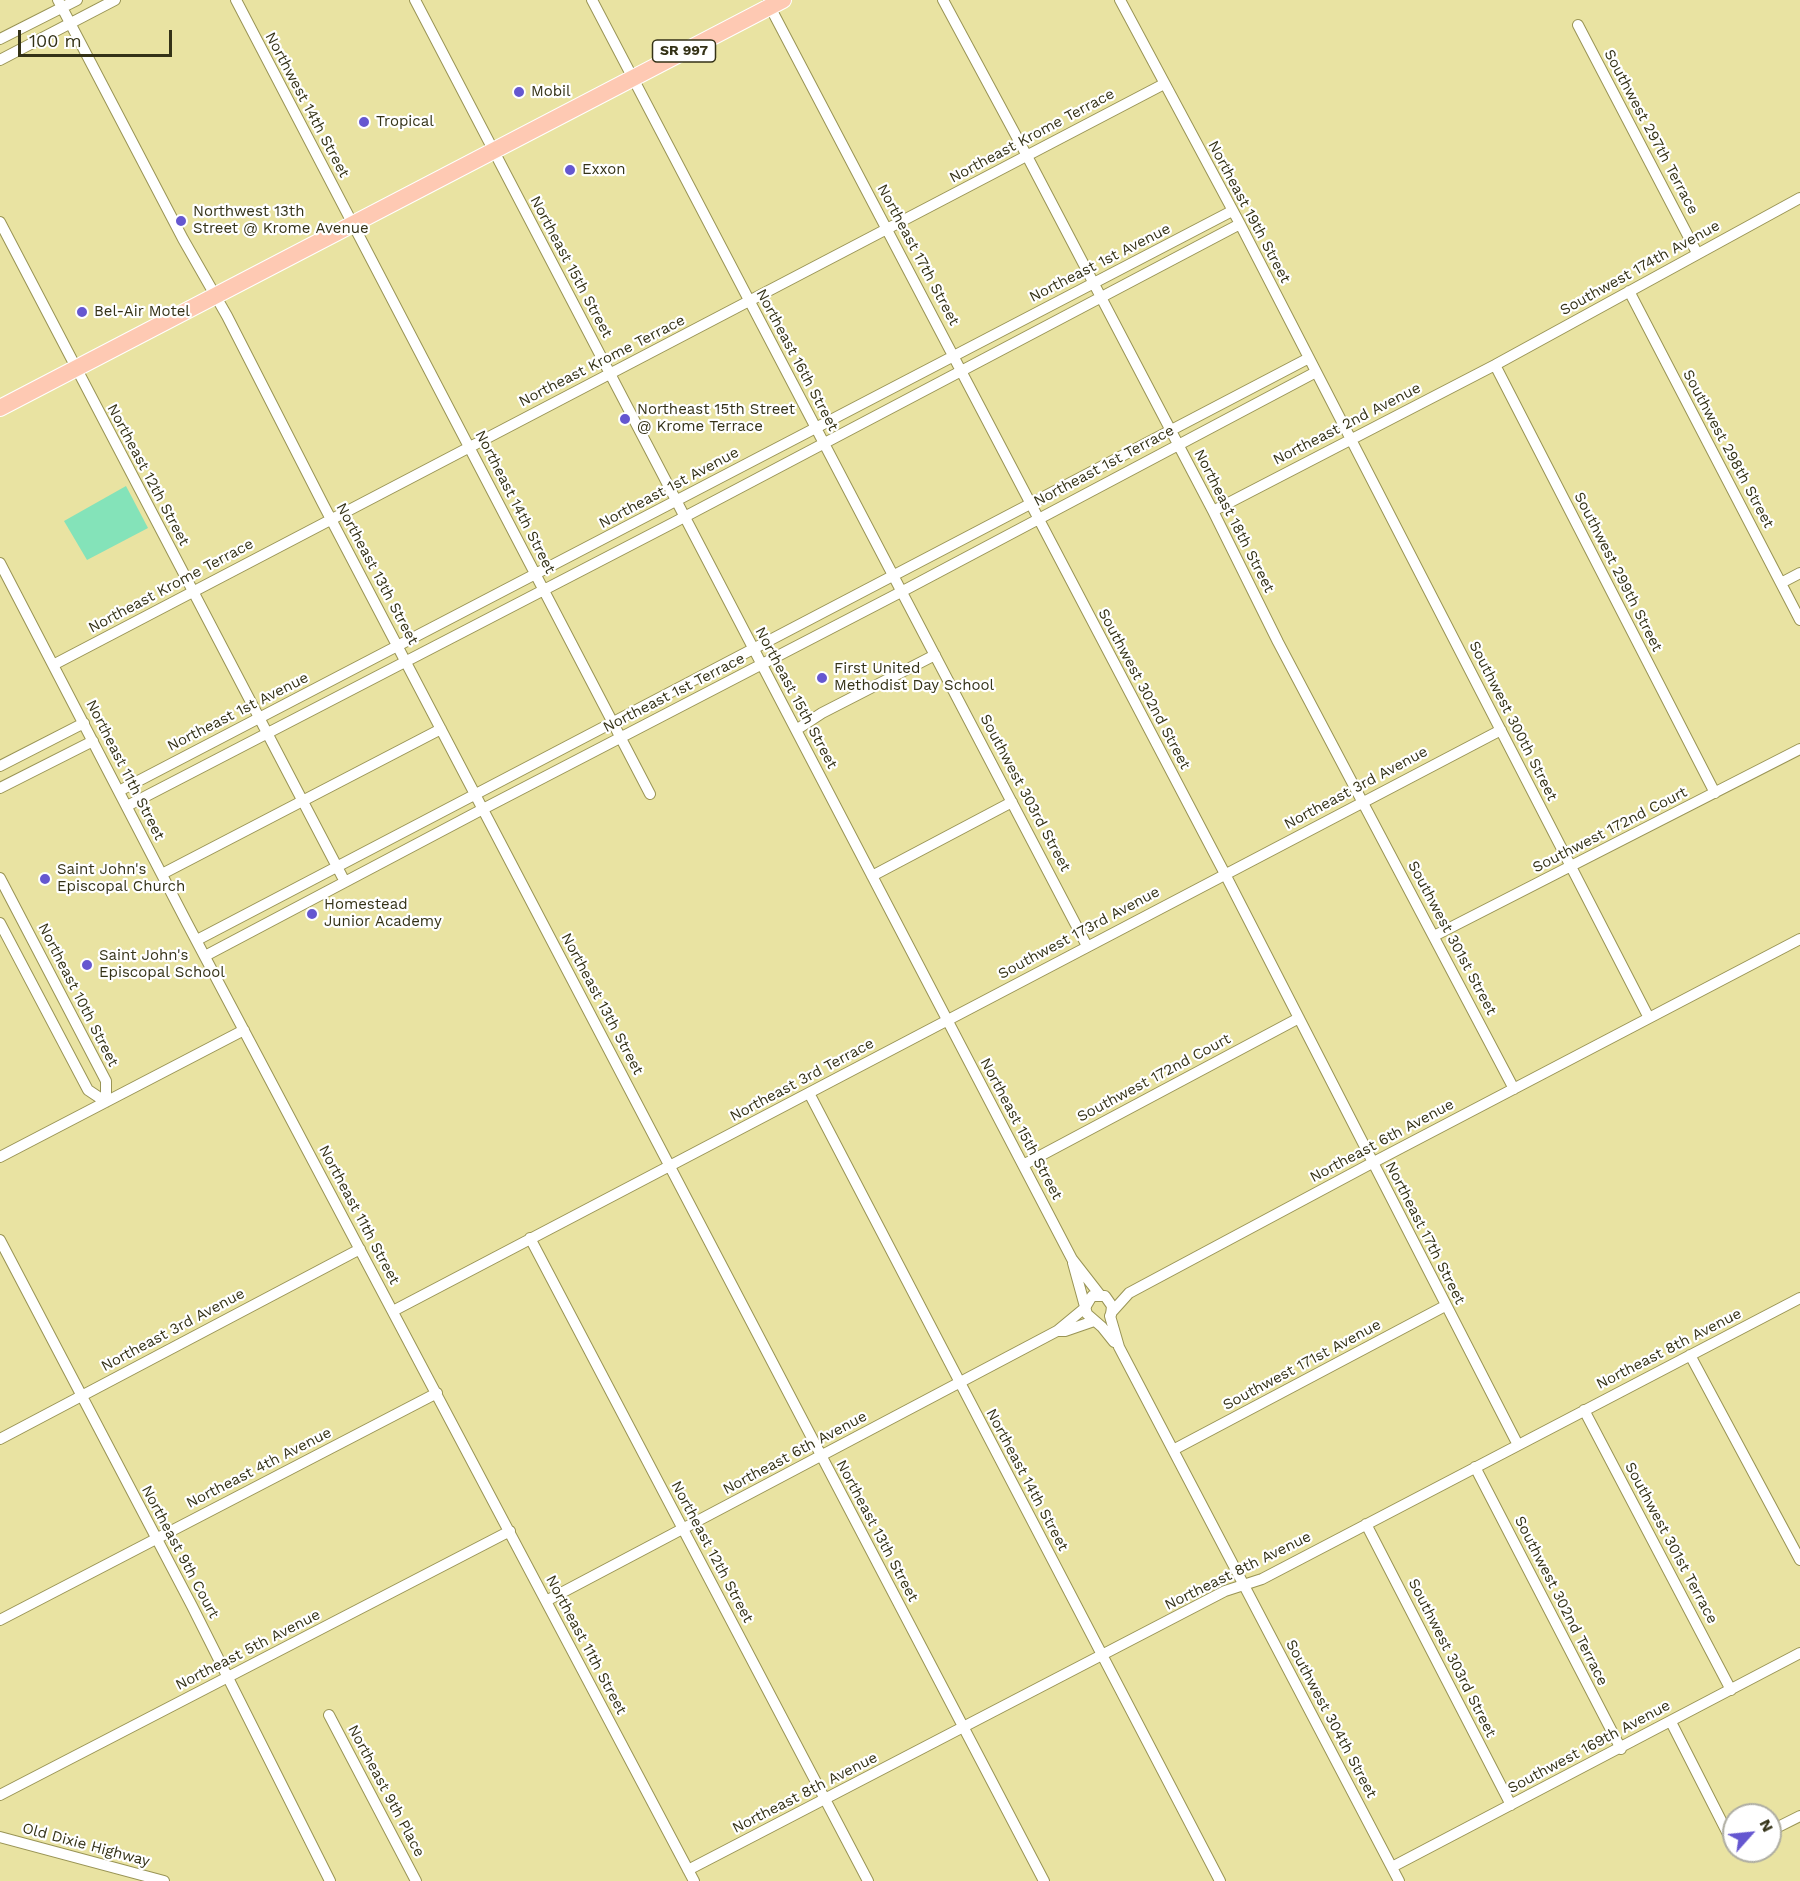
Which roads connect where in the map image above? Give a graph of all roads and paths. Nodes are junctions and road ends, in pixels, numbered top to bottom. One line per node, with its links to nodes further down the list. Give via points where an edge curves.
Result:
1 (77, 0): 9 (street)
2 (115, 0): 10 (street)
3 (236, 0): 21 (street, Northwest 14th Street)
4 (415, 0): 16 (street, Northeast 15th Street)
5 (592, 0): 14 (street, Northeast 16th Street)
6 (943, 0): 17 (street, Northeast 18th Street)
7 (1120, 0): 15 (street, Northeast 19th Street)
8 (773, 2): 14 (highway, SR 997); 23 (street, Northeast 17th Street)
9 (60, 4): 10 (street, Northeast 13th Street); 12 (street)
10 (70, 23): 13 (street); 27 (street, Northeast 13th Street)
11 (1578, 25): 24 (street, Southwest 297th Terrace)
12 (0, 39)
13 (0, 60)
14 (632, 79): 16 (highway, SR 997); 29 (street, Northeast 16th Street)
15 (1164, 84): 17 (street, Northeast Krome Terrace); 19 (street, Northeast 19th Street)
16 (493, 151): 21 (highway, SR 997); 36 (street, Northeast 15th Street)
17 (1027, 156): 23 (street, Northeast Krome Terrace); 25 (street, Northeast 18th Street)
18 (1800, 198): 24 (street, Southwest 174th Avenue)
19 (1233, 211): 22 (street, Northeast 19th Street); 25 (street, Northeast 1st Avenue)
20 (0, 222): 33 (street, Northeast 12th Street)
21 (352, 223): 27 (highway, SR 997); 43 (street, Northeast 14th Street)
22 (1240, 224): 28 (street, Northeast 1st Avenue); 31 (street, Northeast 19th Street)
23 (887, 229): 29 (street, Northeast Krome Terrace); 30 (street, Northeast 17th Street)
24 (1697, 254): 26 (street, Southwest 174th Avenue)
25 (1093, 284): 28 (street, Northeast 18th Street); 30 (street, Northeast 1st Avenue)
26 (1629, 291): 32 (street, Southwest 174th Avenue); 54 (street, Southwest 298th Street)
27 (214, 295): 33 (highway, SR 997); 49 (street, Northeast 13th Street)
28 (1100, 297): 34 (street, Northeast 1st Avenue); 39 (street, Northeast 18th Street)
29 (749, 301): 36 (street, Northeast Krome Terrace); 38 (street, Northeast 16th Street)
30 (954, 356): 34 (street, Northeast 17th Street); 38 (street, Northeast 1st Avenue)
31 (1309, 358): 35 (street, Northeast 19th Street); 39 (street, Northeast 1st Terrace)
32 (1495, 365): 40 (street, Northeast 2nd Avenue); 78 (street, Southwest 299th Street)
33 (76, 368): 37 (highway, SR 997); 56 (street, Northeast 12th Street)
34 (962, 370): 41 (street, Northeast 1st Avenue); 45 (street, Northeast 17th Street)
35 (1316, 372): 40 (street, Northeast 19th Street); 42 (street, Northeast 1st Terrace)
36 (610, 374): 43 (street, Northeast Krome Terrace); 44 (street, Northeast 15th Street)
37 (0, 408)
38 (816, 428): 41 (street, Northeast 16th Street); 44 (street, Northeast 1st Avenue)
39 (1171, 431): 42 (street, Northeast 18th Street); 45 (street, Northeast 1st Terrace)
40 (1350, 439): 46 (street, Northeast 2nd Avenue); 70 (street, Southwest 300th Street)
41 (824, 443): 47 (street, Northeast 1st Avenue); 53 (street, Northeast 16th Street)
42 (1178, 444): 46 (street, Northeast 18th Street); 48 (street, Northeast 1st Terrace)
43 (470, 447): 49 (street, Northeast Krome Terrace); 52 (street, Northeast 14th Street)
44 (677, 501): 47 (street, Northeast 15th Street); 52 (street, Northeast 1st Avenue)
45 (1030, 504): 48 (street, Northeast 17th Street); 53 (street, Northeast 1st Terrace)
46 (1213, 511): 83 (street, Northeast 18th Street)
47 (685, 516): 55 (street, Northeast 1st Avenue); 60 (street, Northeast 15th Street)
48 (1038, 518): 57 (street, Northeast 1st Terrace); 89 (street, Southwest 302nd Street)
49 (331, 519): 56 (street, Northeast Krome Terrace); 59 (street, Northeast 13th Street)
50 (0, 563): 63 (street, Northeast 11th Street)
51 (1800, 573): 54 (street)
52 (536, 574): 55 (street, Northeast 14th Street); 59 (street, Northeast 1st Avenue)
53 (894, 577): 57 (street, Northeast 16th Street); 60 (street, Northeast 1st Terrace)
54 (1781, 583): 58 (street, Southwest 298th Street)
55 (544, 590): 62 (street, Northeast 1st Avenue); 67 (street, Northeast 14th Street)
56 (192, 592): 63 (street, Northeast Krome Terrace); 65 (street, Northeast 12th Street)
57 (901, 592): 61 (street, Northeast 16th Street); 64 (street, Northeast 1st Terrace)
58 (1800, 620)
59 (398, 646): 62 (street, Northeast 13th Street); 65 (street, Northeast 1st Avenue)
60 (754, 650): 64 (street, Northeast 15th Street); 67 (street, Northeast 1st Terrace)
61 (935, 655): 69 (street); 82 (street, Southwest 303rd Street)
62 (405, 661): 68 (street, Northeast 13th Street); 71 (street, Northeast 1st Avenue)
63 (53, 665): 66 (street, Northeast 11th Street)
64 (762, 665): 69 (street, Northeast 15th Street); 72 (street, Northeast 1st Terrace)
65 (260, 718): 71 (street, Northeast 12th Street); 77 (street, Northeast 1st Avenue)
66 (84, 723): 73 (street, Northeast 11th Street); 75 (street)
67 (613, 723): 72 (street, Northeast 14th Street); 80 (street, Northeast 1st Terrace)
68 (441, 729): 80 (street, Northeast 13th Street); 81 (street)
69 (796, 730): 90 (street, Northeast 15th Street)
70 (1501, 730): 83 (street, Northeast 3rd Avenue); 87 (street, Southwest 300th Street)
71 (268, 734): 81 (street, Northeast 12th Street); 84 (street, Northeast 1st Avenue)
72 (621, 738): 79 (street, Northeast 14th Street); 85 (street, Northeast 1st Terrace)
73 (93, 741): 76 (street); 77 (street, Northeast 11th Street)
74 (1800, 749): 78 (street, Southwest 172nd Court)
75 (0, 766)
76 (0, 788)
77 (119, 791): 84 (street, Northeast 11th Street)
78 (1715, 793): 87 (street, Southwest 172nd Court)
79 (650, 794)
80 (476, 795): 85 (street, Northeast 13th Street); 86 (street, Northeast 1st Terrace)
81 (302, 800): 86 (street, Northeast 12th Street); 88 (street)
82 (1012, 801): 90 (street); 99 (street, Southwest 303rd Street)
83 (1363, 801): 89 (street, Northeast 3rd Avenue); 95 (street, Southwest 301st Street)
84 (127, 806): 88 (street, Northeast 11th Street)
85 (483, 809): 92 (street, Northeast 1st Terrace); 111 (street, Northeast 13th Street)
86 (337, 867): 92 (street, Northeast 12th Street); 97 (street, Northeast 1st Terrace)
87 (1571, 867): 95 (street, Southwest 172nd Court); 102 (street, Southwest 300th Street)
88 (162, 874): 97 (street, Northeast 11th Street)
89 (1225, 874): 99 (street, Southwest 173rd Avenue); 101 (street, Northeast 17th Street)
90 (872, 876): 103 (street, Northeast 15th Street)
91 (0, 878): 94 (street, Northeast 10th Street)
92 (345, 882): 100 (street, Northeast 1st Terrace)
93 (0, 923): 98 (street)
94 (29, 934): 98 (street); 107 (street, Northeast 10th Street, via 106,1081)
95 (1434, 936): 105 (street, Southwest 301st Street)
96 (1800, 939): 102 (street, Northeast 6th Avenue)
97 (198, 940): 100 (street, Northeast 11th Street)
98 (11, 944): 107 (street, via 88,1090)
99 (1087, 946): 103 (street, Southwest 173rd Avenue)
100 (205, 956): 104 (street, Northeast 11th Street)
101 (1299, 1018): 109 (street, Northeast 17th Street); 110 (street, Southwest 172nd Court)
102 (1649, 1018): 105 (street, Northeast 6th Avenue)
103 (947, 1020): 106 (street, Northeast 3rd Terrace); 110 (street, Northeast 15th Street)
104 (244, 1030): 107 (street); 114 (street, Northeast 11th Street)
105 (1514, 1089): 109 (street, Northeast 6th Avenue)
106 (809, 1093): 111 (street, Northeast 3rd Terrace); 127 (street, Northeast 14th Street)
107 (106, 1102): 108 (street)
108 (0, 1157)
109 (1372, 1163): 116 (street, Northeast 6th Avenue); 119 (street, Northeast 17th Street)
110 (1023, 1165): 115 (street, Northeast 15th Street)
111 (670, 1166): 112 (street); 134 (street, Northeast 13th Street)
112 (530, 1238): 121 (street); 137 (street, Northeast 12th Street)
113 (0, 1240): 129 (street, Northeast 9th Court)
114 (360, 1249): 121 (street, Northeast 11th Street); 129 (street, Northeast 3rd Avenue)
115 (1072, 1259): 117 (street, Northeast 15th Street); 120 (street, Northeast 15th Street)
116 (1130, 1293): 117 (street, Northeast 6th Avenue); 122 (street, Northeast 6th Avenue)
117 (1103, 1296): 120 (street, via 1092,1296); 122 (street, via 1111,1302)
118 (1800, 1298): 126 (street, Northeast 8th Avenue)
119 (1445, 1306): 132 (street, Northeast 17th Street); 133 (street, Southwest 171st Avenue)
120 (1086, 1307): 123 (street); 124 (street, Northeast 6th Avenue)
121 (393, 1311): 128 (street, Northeast 11th Street)
122 (1111, 1315): 123 (street); 125 (street)
123 (1094, 1321): 124 (street, Northeast 6th Avenue); 125 (street)
124 (1057, 1331): 127 (street, Northeast 6th Avenue)
125 (1119, 1347): 133 (street)
126 (1690, 1355): 130 (street, Northeast 8th Avenue); 140 (street)
127 (959, 1383): 134 (street, Northeast 6th Avenue); 145 (street, Northeast 14th Street)
128 (436, 1392): 138 (street, Northeast 11th Street); 139 (street, Northeast 4th Avenue)
129 (81, 1395): 131 (street, Northeast 3rd Avenue); 139 (street, Northeast 9th Court)
130 (1584, 1410): 132 (street, Northeast 8th Avenue); 147 (street, Southwest 301st Terrace)
131 (0, 1438)
132 (1518, 1445): 135 (street, Northeast 8th Avenue)
133 (1173, 1450): 141 (street)
134 (821, 1456): 137 (street, Northeast 6th Avenue); 150 (street, Northeast 13th Street)
135 (1475, 1467): 136 (street, Northeast 8th Avenue); 151 (street, Southwest 302nd Terrace)
136 (1366, 1524): 141 (street, Northeast 8th Avenue); 154 (street, Southwest 303rd Street)
137 (683, 1529): 142 (street, Northeast 6th Avenue); 153 (street, Northeast 12th Street)
138 (510, 1531): 142 (street, Northeast 11th Street); 146 (street, Northeast 5th Avenue)
139 (157, 1538): 143 (street, Northeast 4th Avenue); 146 (street, Northeast 9th Court)
140 (1800, 1560)
141 (1243, 1585): 145 (street, Northeast 8th Avenue); 159 (street, Southwest 304th Street)
142 (546, 1601): 160 (street, Northeast 11th Street)
143 (0, 1620)
144 (1800, 1653): 147 (street, Southwest 169th Avenue)
145 (1102, 1656): 150 (street, Northeast 8th Avenue); 167 (street, Northeast 14th Street)
146 (228, 1677): 152 (street, Northeast 5th Avenue); 162 (street, Northeast 9th Court)
147 (1731, 1690): 149 (street, Southwest 169th Avenue)
148 (329, 1715): 163 (street, Northeast 9th Place)
149 (1671, 1722): 151 (street, Southwest 169th Avenue); 156 (street)
150 (963, 1727): 153 (street, Northeast 8th Avenue); 166 (street, Northeast 13th Street)
151 (1621, 1749): 154 (street, Southwest 169th Avenue)
152 (0, 1795)
153 (825, 1800): 160 (street, Northeast 8th Avenue); 165 (street, Northeast 12th Street)
154 (1511, 1805): 159 (street, Southwest 169th Avenue)
155 (1800, 1816): 157 (street)
156 (1722, 1822)
157 (1782, 1825)
158 (0, 1837): 161 (street, Old Dixie Highway)
159 (1392, 1867): 168 (street)
160 (688, 1870): 164 (street, Northeast 11th Street)
161 (164, 1881)
162 (330, 1881)
163 (416, 1881)
164 (694, 1881)
165 (868, 1881)
166 (1044, 1881)
167 (1220, 1881)
168 (1399, 1881)

